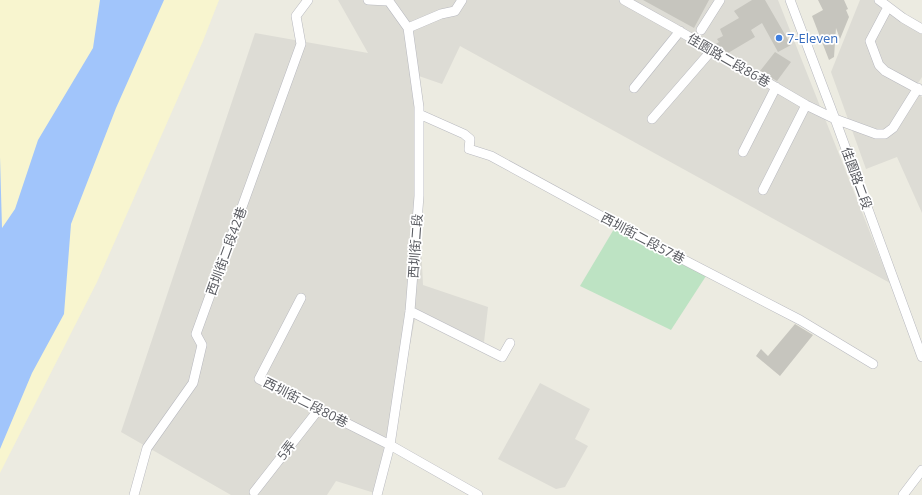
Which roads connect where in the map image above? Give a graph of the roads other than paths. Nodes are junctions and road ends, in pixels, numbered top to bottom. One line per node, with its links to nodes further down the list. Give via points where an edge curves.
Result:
1 (308, 0): 33 (street, 西圳街二段42巷, via 296,16 301,44 196,334 202,345 194,383 147,448)
2 (368, 0): 3 (street)
3 (388, 0): 10 (street, 西圳街二段)
4 (462, 0): 10 (street, via 455,11)
5 (624, 0): 13 (street, 佳園路二段86巷)
6 (720, 0): 12 (street)
7 (790, 0): 21 (street, 佳園路二段)
8 (879, 0): 9 (street)
9 (888, 7): 11 (street); 17 (street, via 870,41 879,65 885,71)
10 (408, 28): 19 (street, 西圳街二段)
11 (922, 29)
12 (701, 30)
13 (680, 31): 14 (street, 佳園路二段86巷); 16 (street)
14 (712, 50): 15 (street, 佳園路二段86巷); 20 (street)
15 (776, 87): 18 (street, 佳園路二段86巷); 22 (street)
16 (634, 88)
17 (920, 89): 21 (street, 佳園路二段86巷, via 893,128 885,134 876,134)
18 (806, 105): 21 (street, 佳園路二段86巷); 23 (street)
19 (419, 114): 25 (street, 西圳街二段, via 419,196); 28 (street, 西圳街二段57巷, via 464,134 470,139 469,149 491,156 800,320)
20 (652, 119)
21 (835, 119): 27 (street, 佳園路二段)
22 (743, 152)
23 (763, 190)
24 (301, 298): 29 (street, 西圳街二段80巷, via 259,379)
25 (410, 311): 26 (street, via 502,357); 30 (street, 西圳街二段)
26 (510, 343)
27 (922, 357)
28 (873, 364)
29 (319, 409): 30 (street, 西圳街二段80巷); 32 (street, 5弄)
30 (390, 445): 34 (street, 西圳街二段); 35 (street, 西圳街二段80巷)
31 (922, 470): 36 (street)
32 (254, 492)
33 (134, 495)
34 (377, 495)
35 (478, 495)
36 (903, 495)

